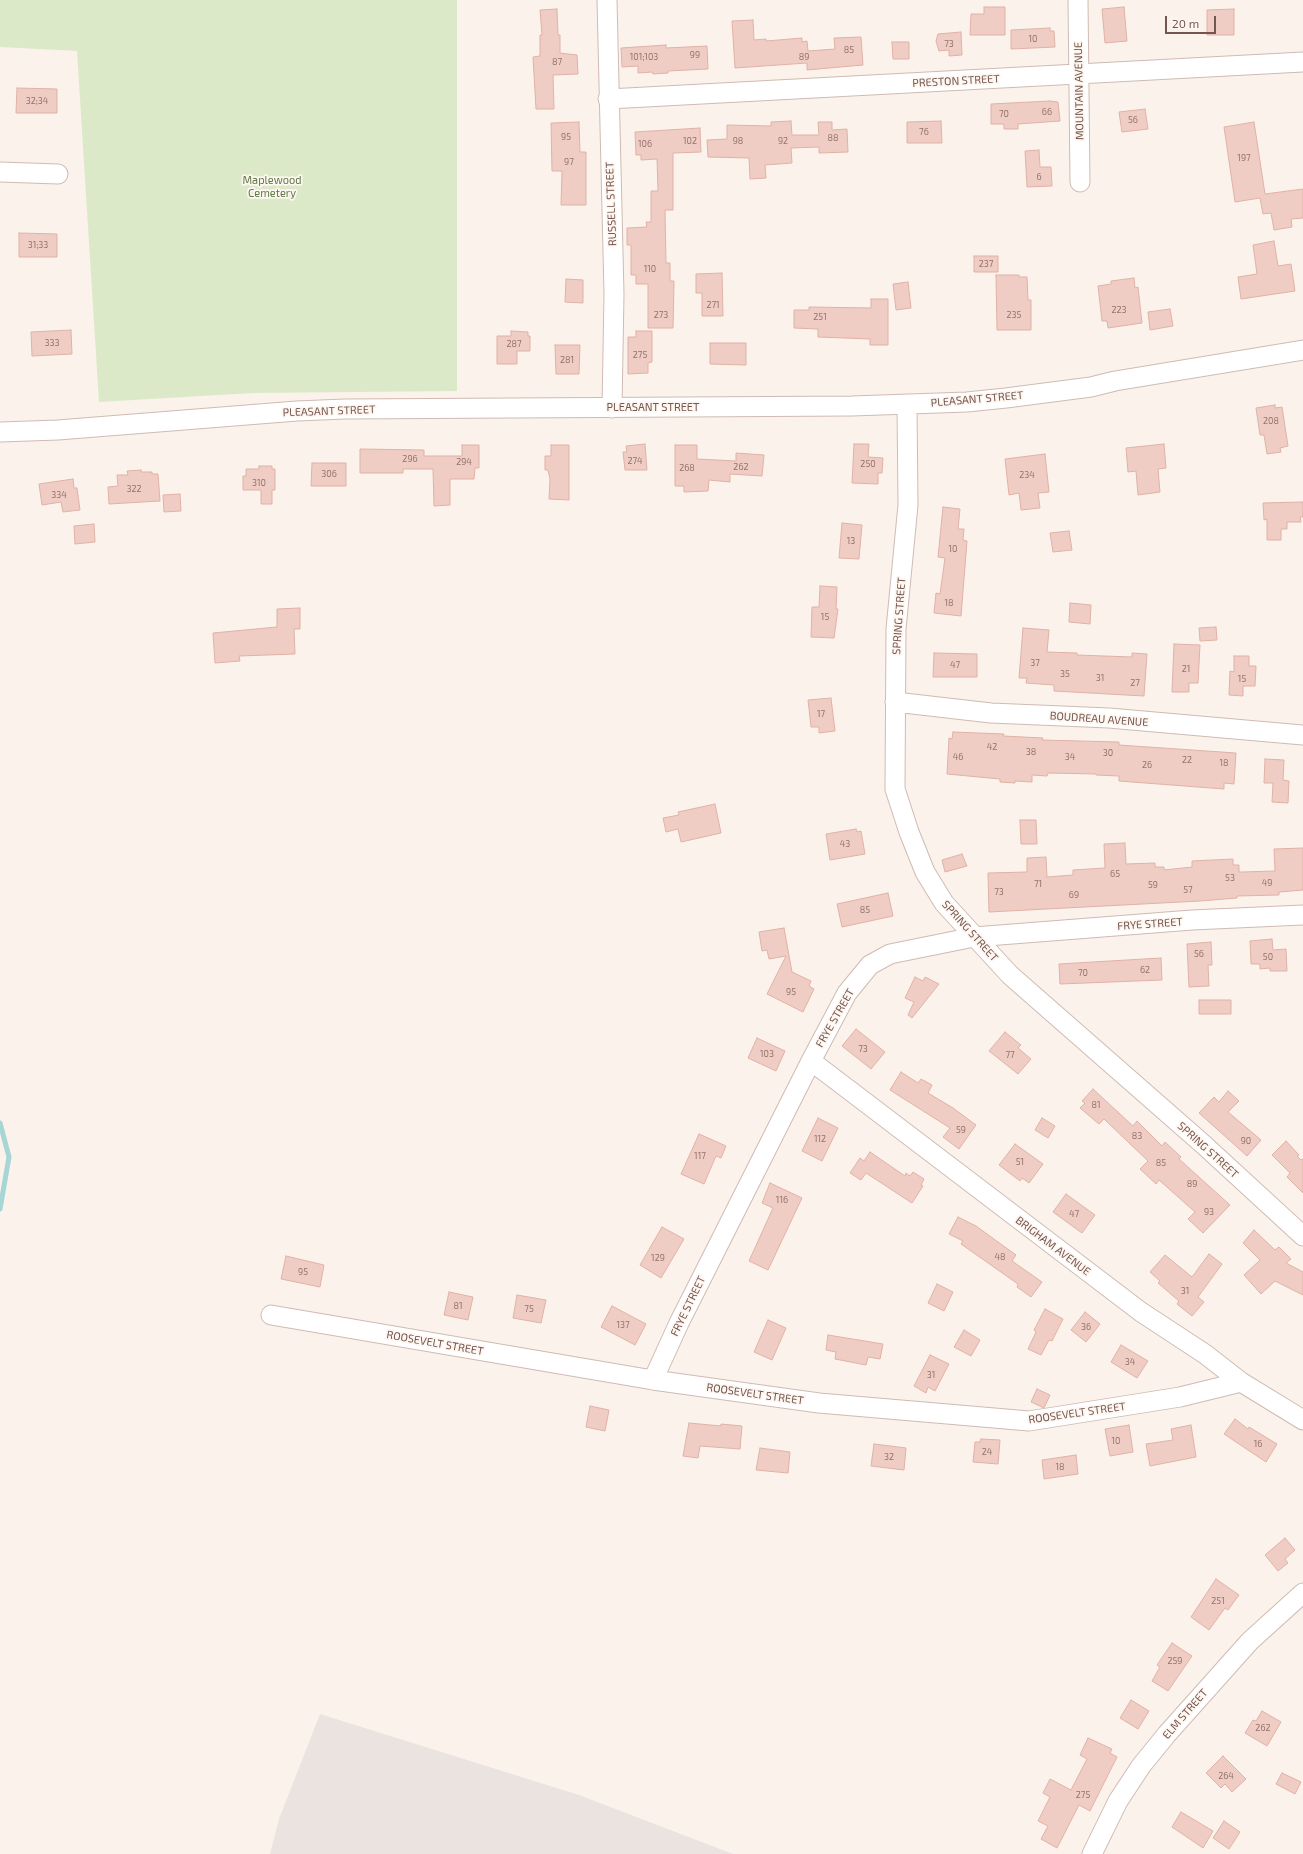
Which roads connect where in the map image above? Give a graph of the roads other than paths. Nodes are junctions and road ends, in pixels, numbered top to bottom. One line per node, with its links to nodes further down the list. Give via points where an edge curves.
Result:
1 (607, 0): 5 (street, RUSSELL STREET)
2 (1078, 0): 4 (street, MOUNTAIN AVENUE)
3 (1303, 62): 4 (street, PRESTON STREET)
4 (1079, 74): 5 (street, PRESTON STREET); 8 (street, MOUNTAIN AVENUE)
5 (608, 99): 11 (street, RUSSELL STREET, via 614,294)
6 (0, 172): 7 (street)
7 (58, 174)
8 (1080, 182)
9 (1303, 350): 10 (street, PLEASANT STREET, via 1013,398)
10 (907, 404): 11 (street, PLEASANT STREET); 15 (street, SPRING STREET, via 908,505 896,629)
11 (612, 408): 12 (street, PLEASANT STREET, via 339,410)
12 (58, 430): 13 (street, PLEASANT STREET); 14 (street)
13 (0, 432)
14 (0, 445)
15 (894, 702): 16 (street, BOUDREAU AVENUE, via 991,713 1109,718); 18 (street, SPRING STREET, via 895,789 909,832 925,872 944,903)
16 (1303, 735)
17 (1303, 915): 18 (street, FRYE STREET, via 1192,920)
18 (974, 938): 19 (street, FRYE STREET, via 890,954 870,965 847,993); 20 (street, SPRING STREET, via 1010,975 1204,1145)
19 (811, 1061): 22 (street, FRYE STREET, via 679,1323); 23 (street, BRIGHAM AVENUE, via 1140,1312 1205,1354)
20 (1303, 1236)
21 (271, 1315): 22 (street, ROOSEVELT STREET)
22 (653, 1380): 23 (street, ROOSEVELT STREET, via 819,1402 1029,1421 1180,1397)
23 (1241, 1382): 24 (street, BRIGHAM AVENUE)
24 (1303, 1420)
25 (1303, 1593): 26 (street, ELM STREET, via 1250,1641 1141,1766 1118,1801)
26 (1092, 1854)

